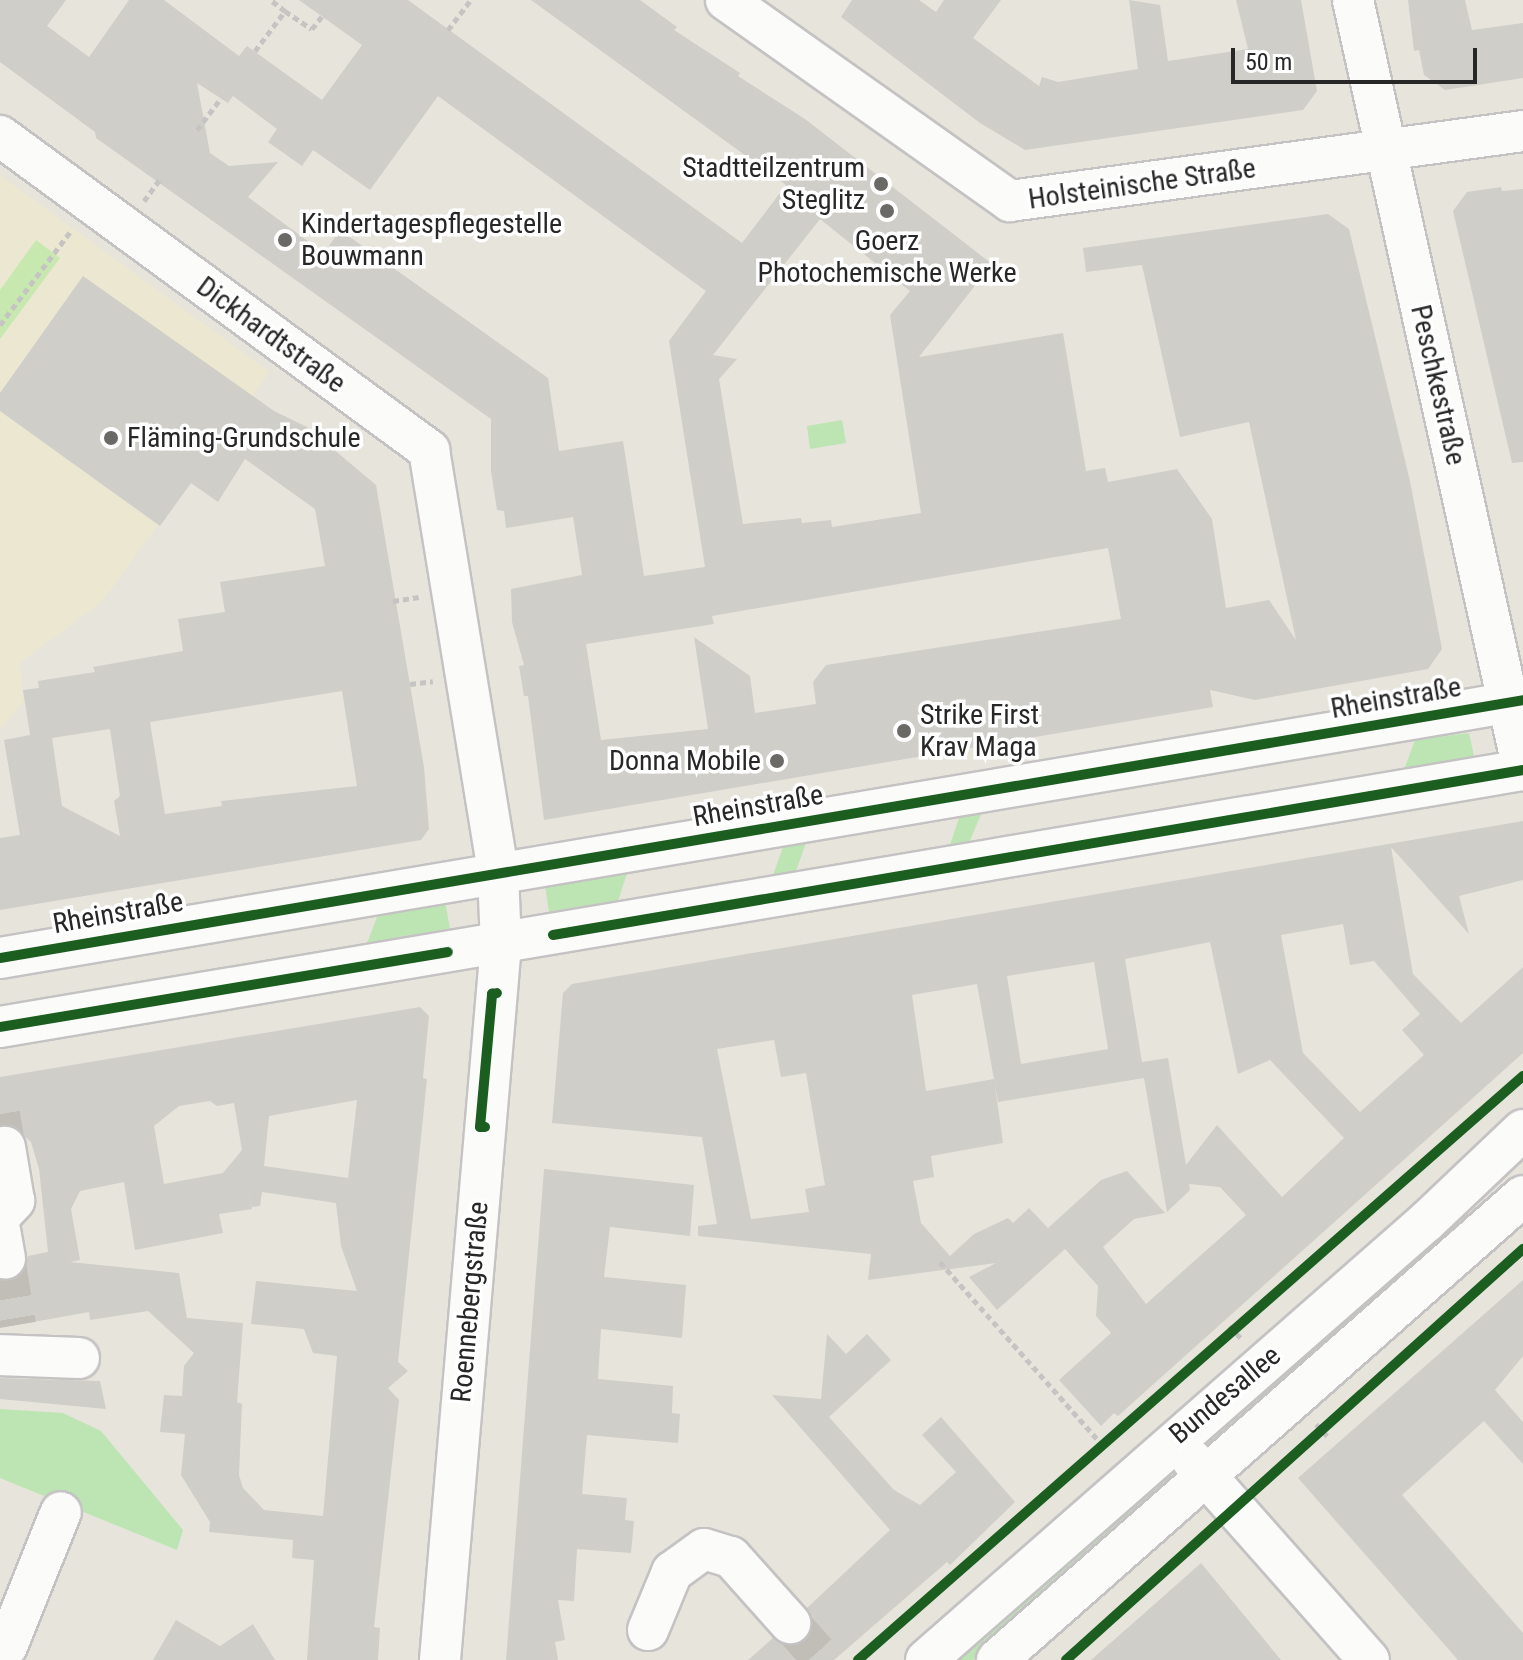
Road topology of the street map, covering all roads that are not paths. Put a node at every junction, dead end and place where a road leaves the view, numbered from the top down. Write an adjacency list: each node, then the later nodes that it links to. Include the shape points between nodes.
1 (726, 0): 5 (street, Holsteinische Straße, via 1010,201)
2 (1353, 0): 5 (street, Peschkestraße)
3 (1523, 131): 5 (street, Holsteinische Straße)
4 (0, 136): 8 (street, Dickhardtstraße, via 429,450)
5 (1387, 151): 6 (street, Peschkestraße)
6 (1516, 702): 7 (street, Peschkestraße); 8 (street, Rheinstraße)
7 (1523, 770): 9 (street)
8 (498, 873): 9 (street, Dickhardtstraße); 10 (street, Rheinstraße)
9 (501, 944): 11 (street); 26 (street, Roennebergstraße)
10 (0, 958)
11 (0, 1027)
12 (5, 1147): 16 (street, via 14,1201)
13 (1516, 1152): 15 (street, Bundesallee)
14 (1523, 1196): 17 (street, Bundesallee)
15 (1440, 1209): 17 (street); 20 (street, Bundesallee)
16 (0, 1216)
17 (1470, 1242): 21 (street, Bundesallee)
18 (12, 1345): 19 (street)
19 (79, 1358)
20 (1174, 1439): 21 (street); 27 (street, Bundesallee)
21 (1209, 1478): 28 (street, Bundesallee); 29 (street)
22 (61, 1512): 25 (street)
23 (790, 1623): 24 (street, via 731,1557 704,1549 672,1572)
24 (648, 1630)
25 (7, 1646)
26 (440, 1660)
27 (926, 1660)
28 (997, 1660)
29 (1369, 1660)

